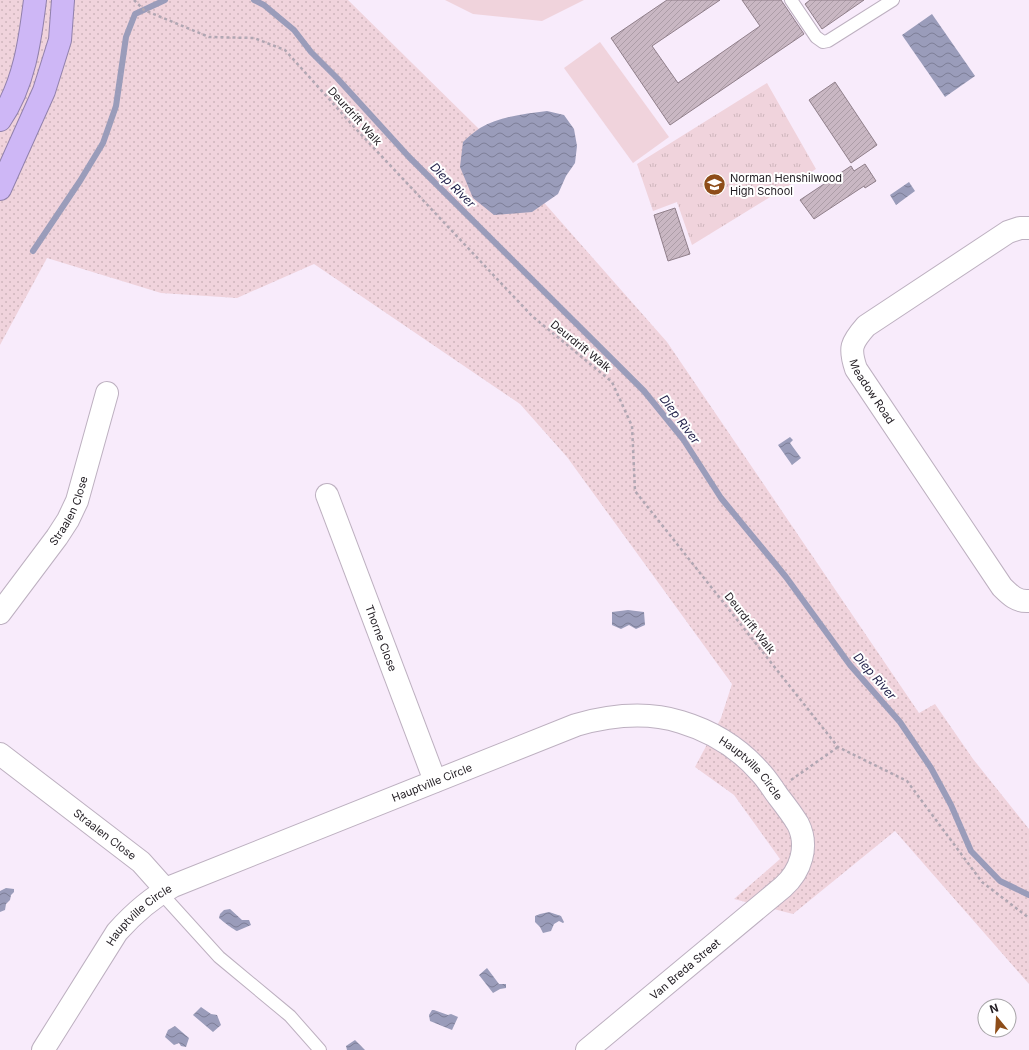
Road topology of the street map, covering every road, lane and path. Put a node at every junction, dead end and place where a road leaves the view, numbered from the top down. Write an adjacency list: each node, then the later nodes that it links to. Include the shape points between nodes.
1 (35, 0): 6 (highway, via 30,39 19,82)
2 (62, 0): 7 (highway, via 60,40 44,91)
3 (134, 0): 13 (path, Deurdrift Walk, via 144,10 209,37 254,38 285,50 532,316 612,382 632,426 635,491)
4 (791, 0): 5 (lane, via 819,40 828,41)
5 (893, 0)
6 (0, 120)
7 (0, 189)
8 (1029, 228): 11 (street, Meadow Road, via 1008,232 866,326 855,338 851,354 856,369 1002,587 1013,598)
9 (107, 393): 12 (street, Straalen Close, via 77,500 68,520)
10 (327, 495): 15 (street, Thorne Close)
11 (1029, 601)
12 (0, 613)
13 (838, 747): 16 (path); 19 (path, Deurdrift Walk, via 907,781 982,882)
14 (0, 754): 18 (street, Straalen Close, via 141,862)
15 (435, 781): 16 (street, Hauptville Circle, via 576,725 596,719 638,715 680,722 716,736 747,758); 18 (street, Hauptville Circle)
16 (775, 792): 17 (street, Hauptville Circle, via 798,825 803,844 796,872)
17 (783, 887): 22 (street, Van Breda Street)
18 (163, 892): 20 (street, Hauptville Circle, via 144,904 117,932); 21 (lane, via 219,957 290,1016)
19 (1029, 918)
20 (43, 1050)
21 (320, 1050)
22 (587, 1050)

